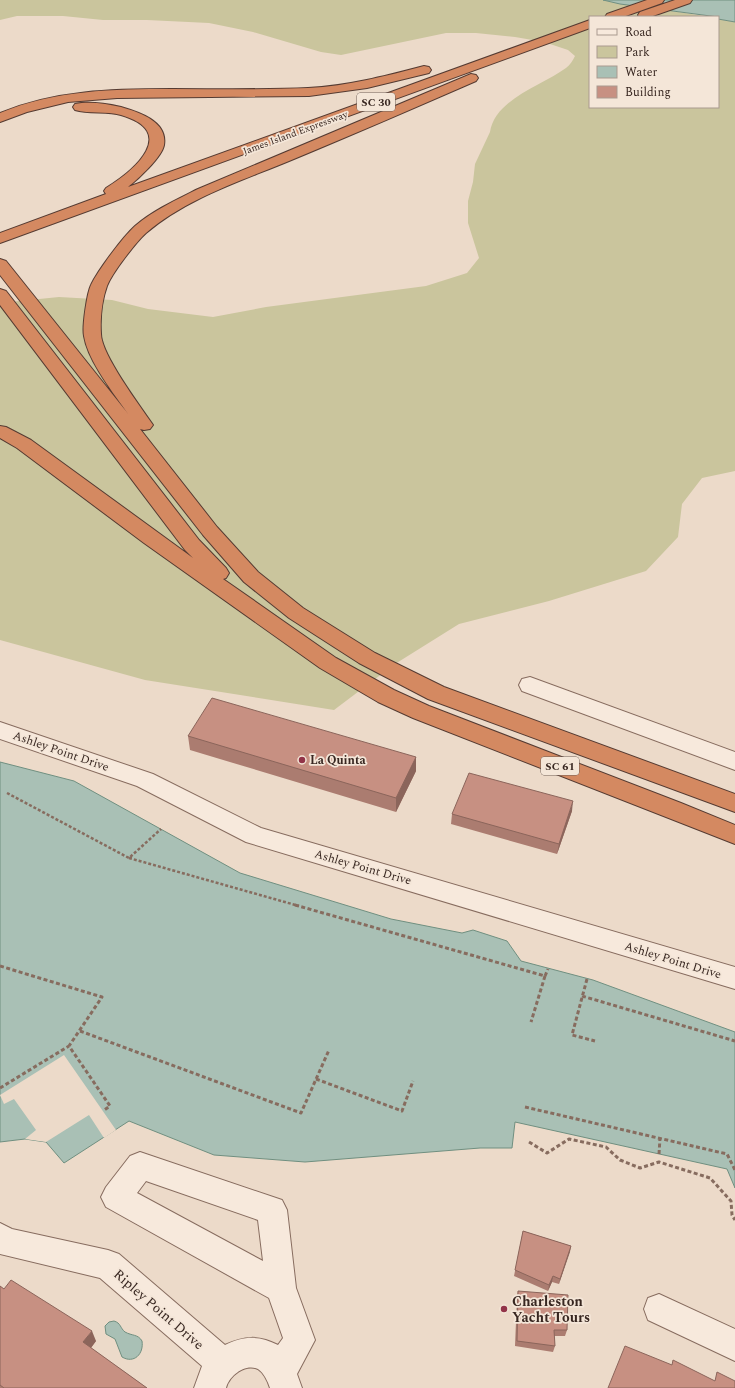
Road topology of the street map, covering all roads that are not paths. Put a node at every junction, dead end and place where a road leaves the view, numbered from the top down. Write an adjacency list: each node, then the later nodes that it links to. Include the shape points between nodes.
1 (658, 0): 3 (highway)
2 (686, 0): 3 (highway)
3 (636, 13): 4 (highway); 5 (highway)
4 (612, 16)
5 (617, 16)
6 (589, 21): 10 (highway, via 405,76 339,89 262,94 104,94 40,104)
7 (589, 24): 12 (highway, James Island Expressway / SC 30)
8 (589, 35): 9 (highway, James Island Expressway / SC 30)
9 (471, 78): 14 (highway, James Island Expressway / SC 30); 18 (highway, via 203,192 168,210 140,230 118,256 99,285 92,335 98,352)
10 (0, 118)
11 (0, 126): 12 (highway, via 31,114 62,107 90,107 135,116 146,121 156,135 157,144 143,166 113,190)
12 (28, 228): 13 (highway, James Island Expressway / SC 30)
13 (0, 238)
14 (0, 247)
15 (0, 264): 18 (highway)
16 (0, 294): 19 (highway, via 192,545 224,578)
17 (0, 431): 19 (highway, via 24,444)
18 (210, 531): 23 (highway, SC 61, via 251,577 296,613 405,679 436,693)
19 (286, 633): 24 (highway, SC 61, via 328,663 386,696 421,712)
20 (530, 685): 22 (street)
21 (0, 730): 25 (street, Ashley Point Drive, via 145,780 254,835)
22 (735, 761)
23 (735, 803)
24 (735, 835)
25 (735, 978)
26 (0, 1238): 30 (street, Ripley Point Drive, via 6,1242 108,1265)
27 (281, 1288): 27 (street, via 185,1235 116,1197 140,1166 272,1210); 31 (street, via 299,1340)
28 (659, 1309): 29 (street)
29 (735, 1345)
30 (216, 1376): 31 (street, Ripley Point Drive, via 242,1353 264,1355)
31 (283, 1379)

